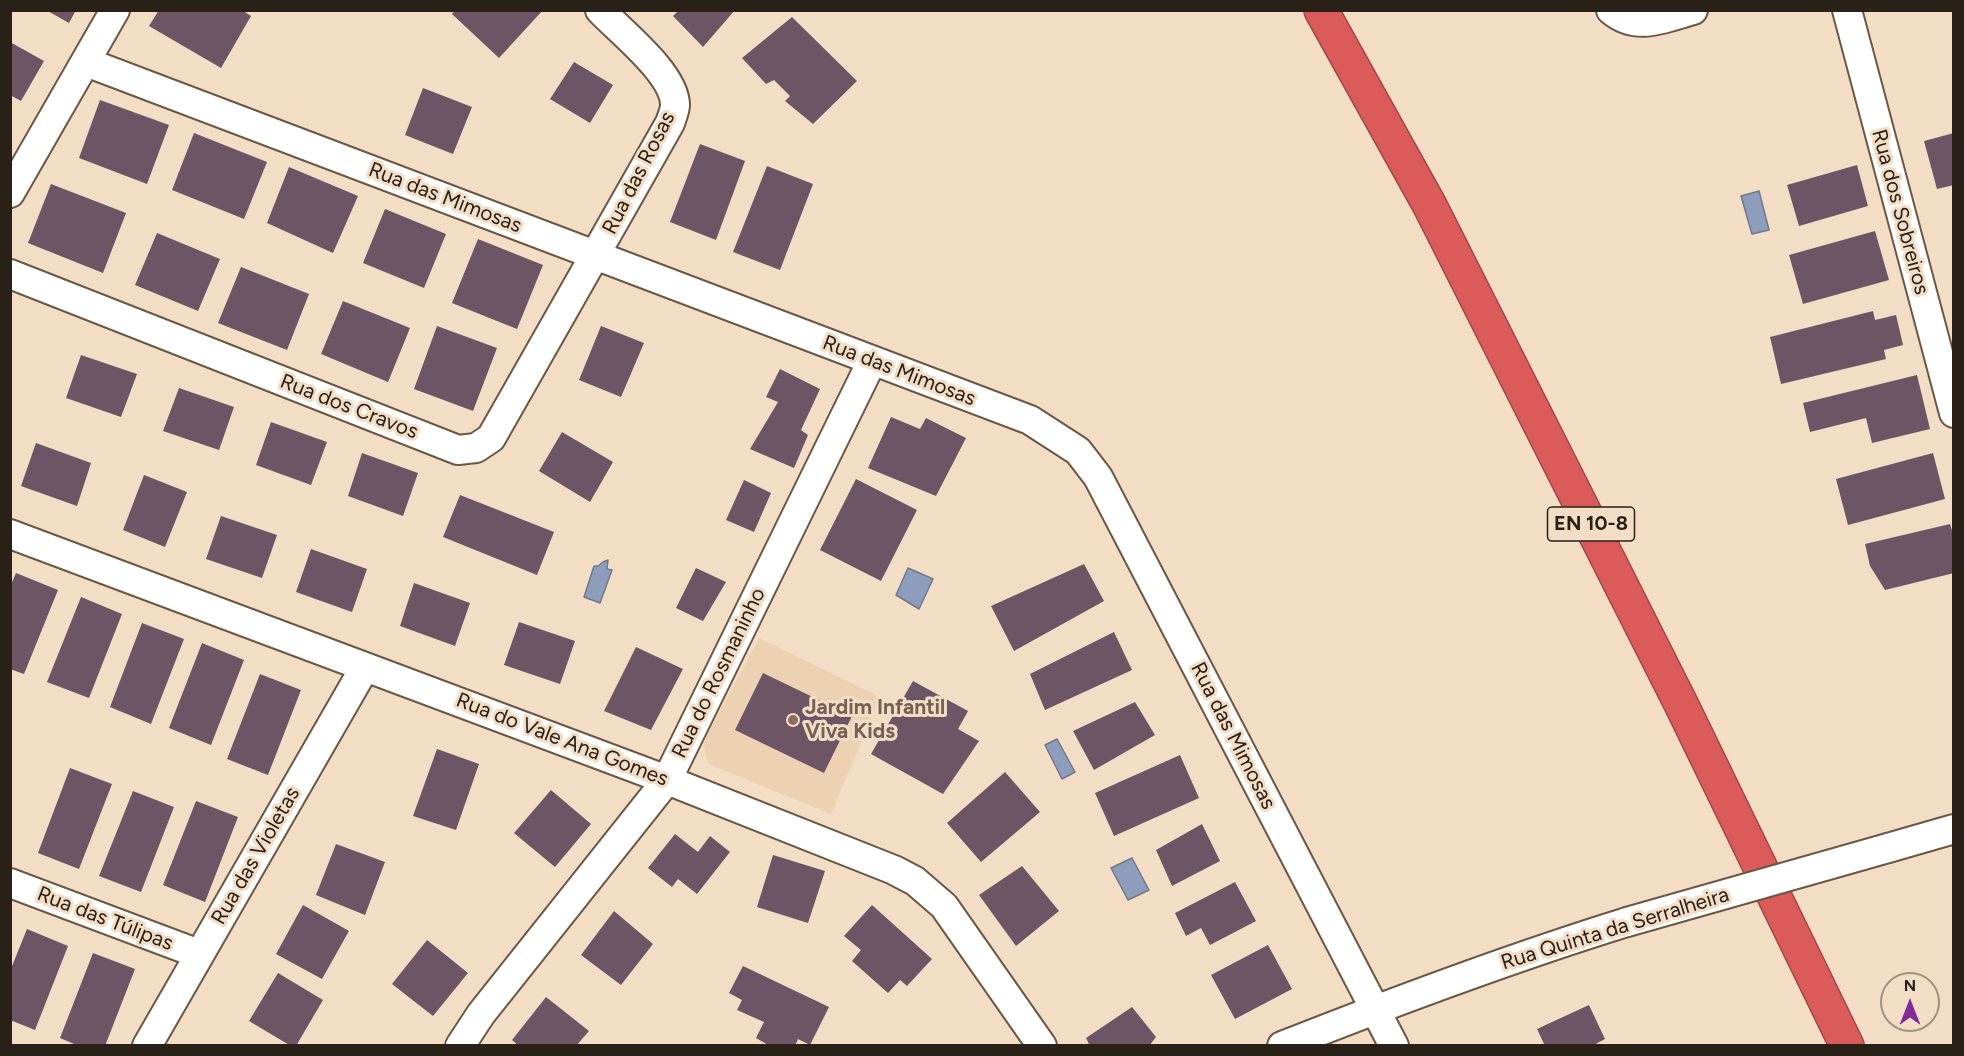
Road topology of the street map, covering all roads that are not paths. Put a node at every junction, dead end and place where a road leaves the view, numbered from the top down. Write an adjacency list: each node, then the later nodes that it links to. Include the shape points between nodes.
1 (115, 10): 7 (street)
2 (600, 10): 9 (street, Rua das Rosas, via 663,73 675,105 670,123)
3 (1321, 10): 25 (highway, EN 10-8, via 1430,206 1682,706)
4 (1611, 10): 5 (street, via 1629,22 1653,21)
5 (1693, 10)
6 (1847, 10): 12 (street, Rua dos Sobreiros)
7 (86, 62): 8 (street); 9 (street, Rua das Mimosas)
8 (10, 193)
9 (597, 255): 10 (street, Rua dos Cravos, via 491,438 476,448 458,450); 11 (street, Rua das Mimosas)
10 (10, 274)
11 (872, 361): 15 (street, Rua do Rosmaninho); 19 (street, Rua das Mimosas, via 1030,420 1078,451 1098,477)
12 (1953, 413)
13 (10, 534): 14 (street, Rua do Vale Ana Gomes)
14 (364, 667): 15 (street, Rua do Vale Ana Gomes); 18 (street, Rua das Violetas)
15 (667, 780): 21 (street, Rua do Rosmaninho, via 481,1014); 22 (street, Rua do Vale Ana Gomes, via 915,881 944,906)
16 (1953, 829): 19 (street, Rua Quinta da Serralheira, bridge, via 1559,943)
17 (10, 883): 18 (street, Rua das Túlipas)
18 (199, 954): 20 (street, Rua das Violetas)
19 (1375, 1009): 23 (street, Rua Quinta da Serralheira); 24 (street, Rua das Mimosas)
20 (147, 1046)
21 (460, 1046)
22 (1042, 1046)
23 (1282, 1046)
24 (1394, 1046)
25 (1847, 1046)

